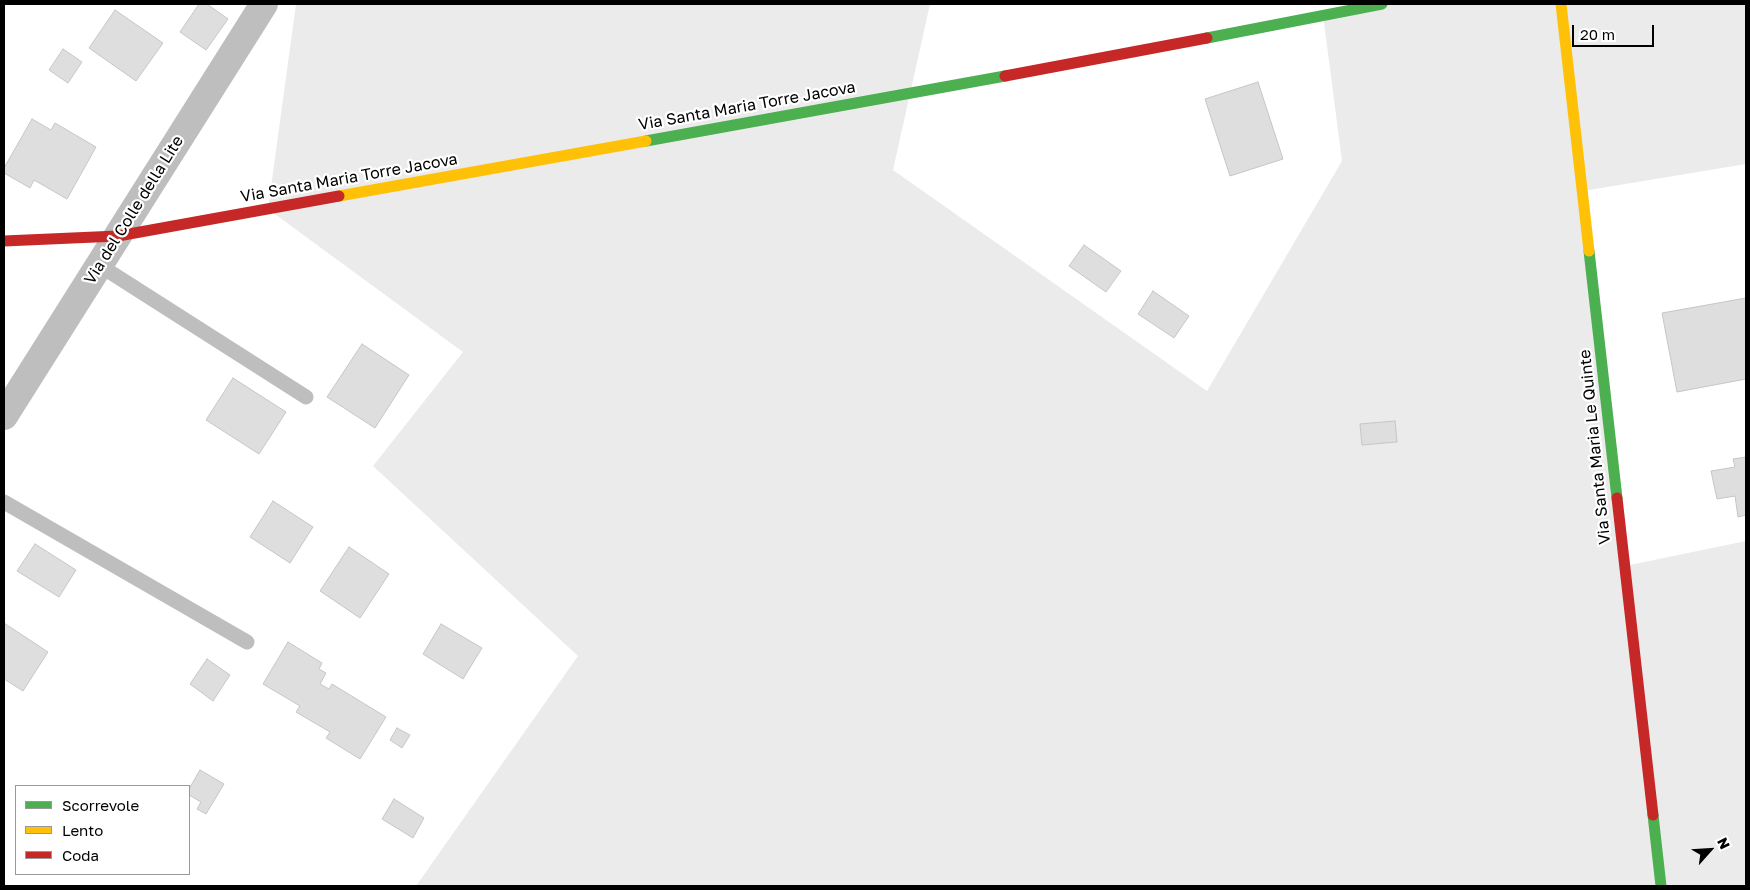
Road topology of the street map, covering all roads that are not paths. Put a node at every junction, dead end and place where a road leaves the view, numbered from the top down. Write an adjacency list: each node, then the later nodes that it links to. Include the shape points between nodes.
1 (264, 4): 4 (street, Via del Colle della Lite)
2 (1382, 4): 4 (street, Via Santa Maria Torre Jacova, via 1088,61)
3 (1561, 4): 11 (street, Via Santa Maria Le Quinte)
4 (118, 236): 5 (street, Via Santa Maria Torre Jacova); 6 (street, Via del Colle della Lite)
5 (4, 241)
6 (99, 265): 7 (lane); 8 (street, Via del Colle della Lite)
7 (306, 397)
8 (4, 416)
9 (4, 502): 10 (lane)
10 (248, 642)
11 (1661, 886)

